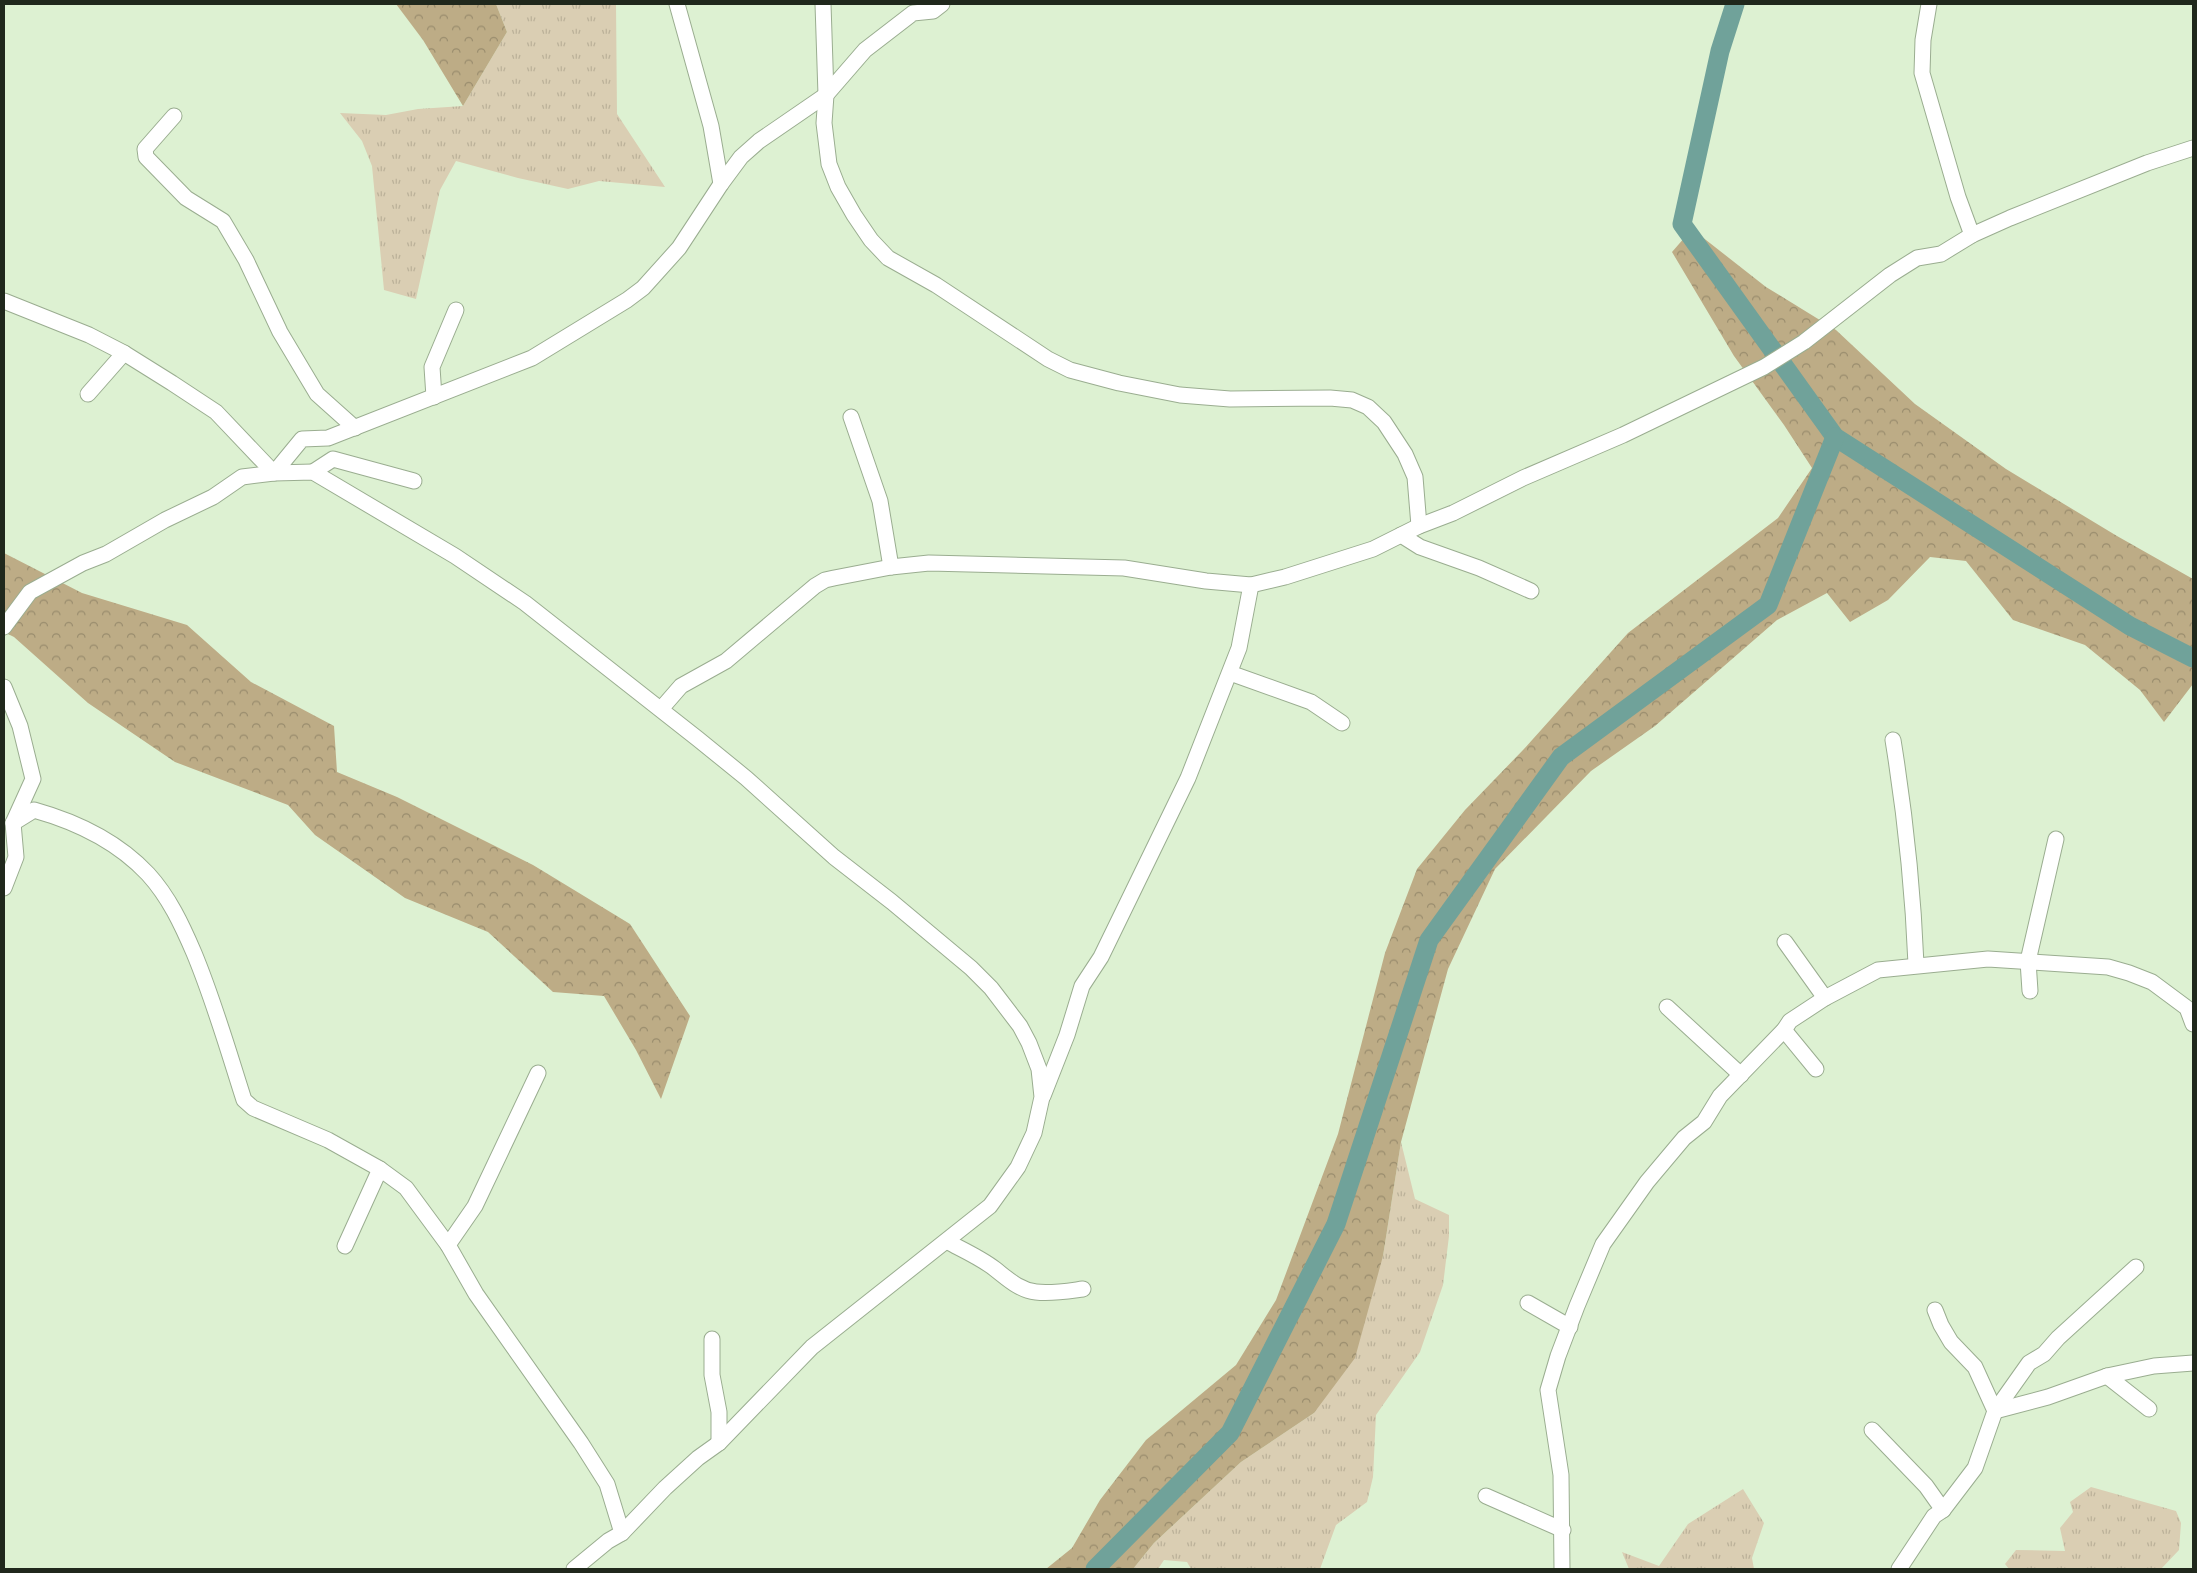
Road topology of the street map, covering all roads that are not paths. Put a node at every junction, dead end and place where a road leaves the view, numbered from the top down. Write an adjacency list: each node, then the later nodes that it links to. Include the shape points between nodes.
1 (677, 4): 8 (street, via 711,126)
2 (823, 4): 5 (street)
3 (942, 4): 5 (street, via 933,11 913,13 865,50)
4 (1928, 4): 9 (street, via 1923,79)
5 (826, 95): 8 (street, via 760,141 742,157); 20 (street, via 824,123 833,176 854,215 888,258 1070,370 1180,395 1230,399 1330,398 1352,400 1368,407 1384,422 1405,454 1415,477)
6 (174, 116): 16 (street, via 145,150 146,156 186,198 223,221 246,260 280,332 317,394)
7 (2193, 148): 9 (street, via 2095,183)
8 (721, 184): 14 (street, via 680,248 643,288 627,300 532,358)
9 (1972, 235): 20 (street, via 1940,254 1910,262 1804,342 1764,366 1624,435)
10 (4, 301): 12 (street, via 89,335)
11 (456, 310): 14 (street, via 432,367)
12 (124, 353): 13 (street); 18 (street, via 216,412)
13 (88, 394)
14 (434, 396): 16 (street)
15 (851, 417): 22 (street, via 880,501)
16 (355, 428): 18 (street, via 328,438 302,439)
17 (313, 472): 18 (street); 19 (street, via 333,459); 28 (street, via 489,578)
18 (274, 473): 25 (street, via 242,478 213,497 30,592)
19 (414, 481)
20 (1419, 526): 21 (street)
21 (1401, 535): 23 (street, via 1373,549); 24 (street, via 1420,547 1479,568)
22 (891, 567): 23 (street, via 929,564 1124,568 1206,582); 28 (street, via 825,580 815,586 726,661 681,686)
23 (1251, 585): 26 (street, via 1239,648)
24 (1531, 592)
25 (4, 627)
26 (1230, 673): 29 (street, via 1311,702); 45 (street, via 1188,778 1149,863 1101,957 1082,986 1067,1035)
27 (4, 687): 31 (street, via 20,726 33,779)
28 (661, 709): 45 (street, via 991,988 1029,1043 1038,1069)
29 (1342, 723)
30 (1893, 740): 36 (street, via 1914,908)
31 (13, 823): 33 (street, via 16,857); 46 (street, via 34,810 59,817 99,836 137,863 166,897 180,921 205,979 244,1100 248,1105 328,1140)
32 (2056, 838): 35 (street)
33 (4, 888)
34 (1785, 942): 38 (street)
35 (2028, 960): 36 (street); 37 (street); 40 (street, via 2108,967 2129,973 2152,982 2187,1008)
36 (1916, 964): 38 (street, via 1878,970)
37 (2030, 990)
38 (1825, 998): 41 (street, via 1790,1021)
39 (1667, 1007): 44 (street)
40 (2193, 1024)
41 (1784, 1030): 42 (street); 44 (street)
42 (1816, 1069)
43 (538, 1073): 48 (street, via 475,1206)
44 (1741, 1075): 54 (street, via 1720,1096 1704,1122 1664,1160 1603,1244)
45 (1042, 1097): 47 (street, via 1034,1133 1014,1173 990,1206)
46 (380, 1169): 48 (street, via 406,1188); 49 (street)
47 (948, 1242): 51 (street, via 1021,1288 1051,1293); 61 (street, via 812,1347)
48 (448, 1245): 65 (street, via 476,1294 607,1484)
49 (345, 1246)
50 (2136, 1267): 59 (street, via 2044,1354 2029,1363)
51 (1083, 1289)
52 (1528, 1304): 54 (street)
53 (1935, 1310): 59 (street, via 1951,1342 1975,1367)
54 (1570, 1327): 64 (street, via 1548,1390 1561,1474)
55 (712, 1339): 61 (street, via 712,1375 720,1412)
56 (2193, 1364): 57 (street, via 2154,1366)
57 (2107, 1376): 58 (street); 59 (street)
58 (2149, 1409)
59 (1995, 1411): 63 (street, via 1975,1468)
60 (1872, 1430): 63 (street, via 1926,1486)
61 (719, 1443): 65 (street, via 665,1488)
62 (1486, 1496): 64 (street)
63 (1943, 1510): 68 (street, via 1934,1516)
64 (1563, 1530): 67 (street)
65 (622, 1533): 66 (street)
66 (574, 1569)
67 (1562, 1569)
68 (1899, 1569)

